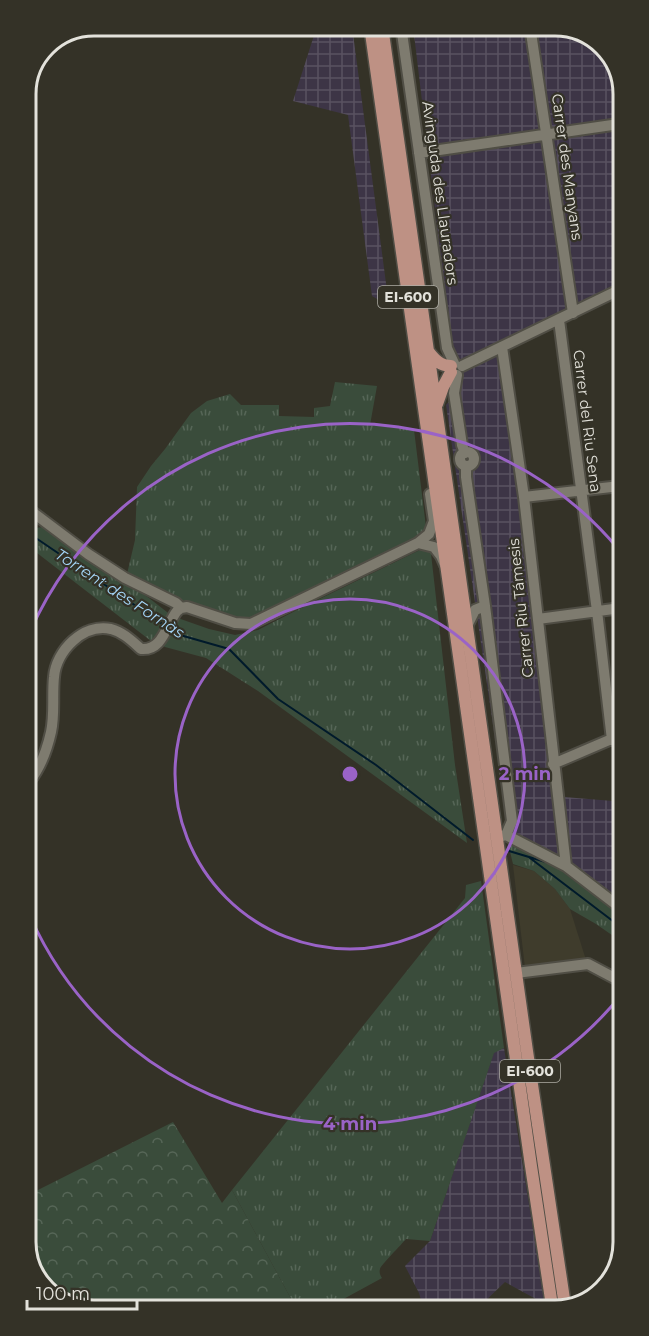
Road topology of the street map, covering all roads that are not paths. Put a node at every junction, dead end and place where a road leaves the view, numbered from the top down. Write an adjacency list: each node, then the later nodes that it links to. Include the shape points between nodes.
1 (371, 36): 15 (main road, EI-600)
2 (383, 36): 12 (main road, EI-600)
3 (402, 36): 7 (street, Avinguda des Llauradors)
4 (532, 36): 6 (street, Carrer des Manyans)
5 (613, 125): 6 (street)
6 (547, 134): 7 (street); 9 (street, Carrer des Manyans)
7 (419, 153): 13 (street, Avinguda des Llauradors, via 447,348)
8 (613, 293): 9 (street)
9 (573, 313): 10 (street)
10 (560, 320): 11 (street); 17 (street, Carrer del Riu Sena)
11 (502, 347): 13 (street); 18 (street, Carrer Riu Támesis)
12 (428, 351): 13 (main road, via 441,364); 14 (main road, EI-600)
13 (455, 369): 14 (main road); 22 (street, Avinguda des Llauradors, via 454,393 465,453 460,461 466,466)
14 (436, 408): 27 (main road, EI-600)
15 (431, 460): 20 (street, via 429,485 434,521 429,534); 21 (main road, EI-600)
16 (613, 487): 17 (street)
17 (581, 490): 18 (street); 24 (street, Carrer del Riu Sena)
18 (524, 497): 26 (street, Carrer Riu Támesis)
19 (36, 515): 25 (street, via 125,578 176,603)
20 (418, 543): 21 (street, via 434,547); 25 (street, via 251,624 235,623 187,607)
21 (446, 568): 38 (main road, EI-600)
22 (485, 606): 27 (street, via 475,610); 32 (street, via 512,821)
23 (613, 609): 24 (street)
24 (597, 611): 26 (street); 28 (street, Carrer del Riu Sena)
25 (177, 612): 31 (street, via 156,646 147,649 141,649 123,634 98,628 78,636 69,646 57,664 54,717)
26 (538, 618): 30 (street, Carrer Riu Támesis)
27 (467, 626): 32 (main road, EI-600)
28 (613, 713)
29 (613, 740): 30 (street)
30 (553, 764): 33 (street, Carrer Riu Támesis)
31 (36, 769)
32 (502, 836): 33 (street); 35 (main road, EI-600)
33 (566, 866): 34 (street)
34 (613, 902)
35 (516, 973): 36 (street, via 588,964); 37 (main road, EI-600)
36 (613, 977)
37 (564, 1299)
38 (551, 1300)

